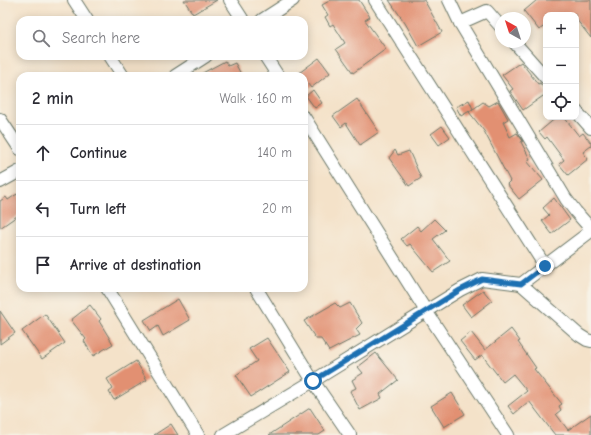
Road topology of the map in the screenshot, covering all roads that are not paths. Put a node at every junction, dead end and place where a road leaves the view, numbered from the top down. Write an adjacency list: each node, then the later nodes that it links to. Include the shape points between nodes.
1 (74, 0): 6 (street)
2 (230, 0): 7 (street)
3 (293, 0): 8 (street)
4 (375, 0): 27 (street)
5 (449, 0): 10 (street)
6 (84, 16)
7 (240, 16)
8 (268, 16)
9 (495, 20): 10 (street, via 487,11)
10 (460, 23): 26 (street, via 566,199)
11 (519, 48): 18 (street)
12 (113, 60): 15 (street)
13 (200, 60): 16 (street)
14 (268, 60): 17 (street)
15 (120, 72)
16 (181, 72)
17 (275, 72)
18 (543, 75)
19 (579, 115): 22 (street)
20 (0, 119): 23 (street)
21 (308, 123): 31 (street)
22 (591, 128)
23 (16, 144)
24 (16, 173): 25 (street)
25 (0, 182)
26 (591, 230): 27 (street)
27 (545, 266): 28 (street)
28 (521, 284): 31 (street, via 482,279); 32 (street, via 579,335)
29 (109, 292): 34 (street)
30 (258, 292): 33 (street)
31 (426, 311): 33 (street); 37 (street)
32 (591, 341)
33 (313, 381): 35 (street); 36 (street)
34 (198, 435)
35 (223, 435)
36 (350, 435)
37 (508, 435)

